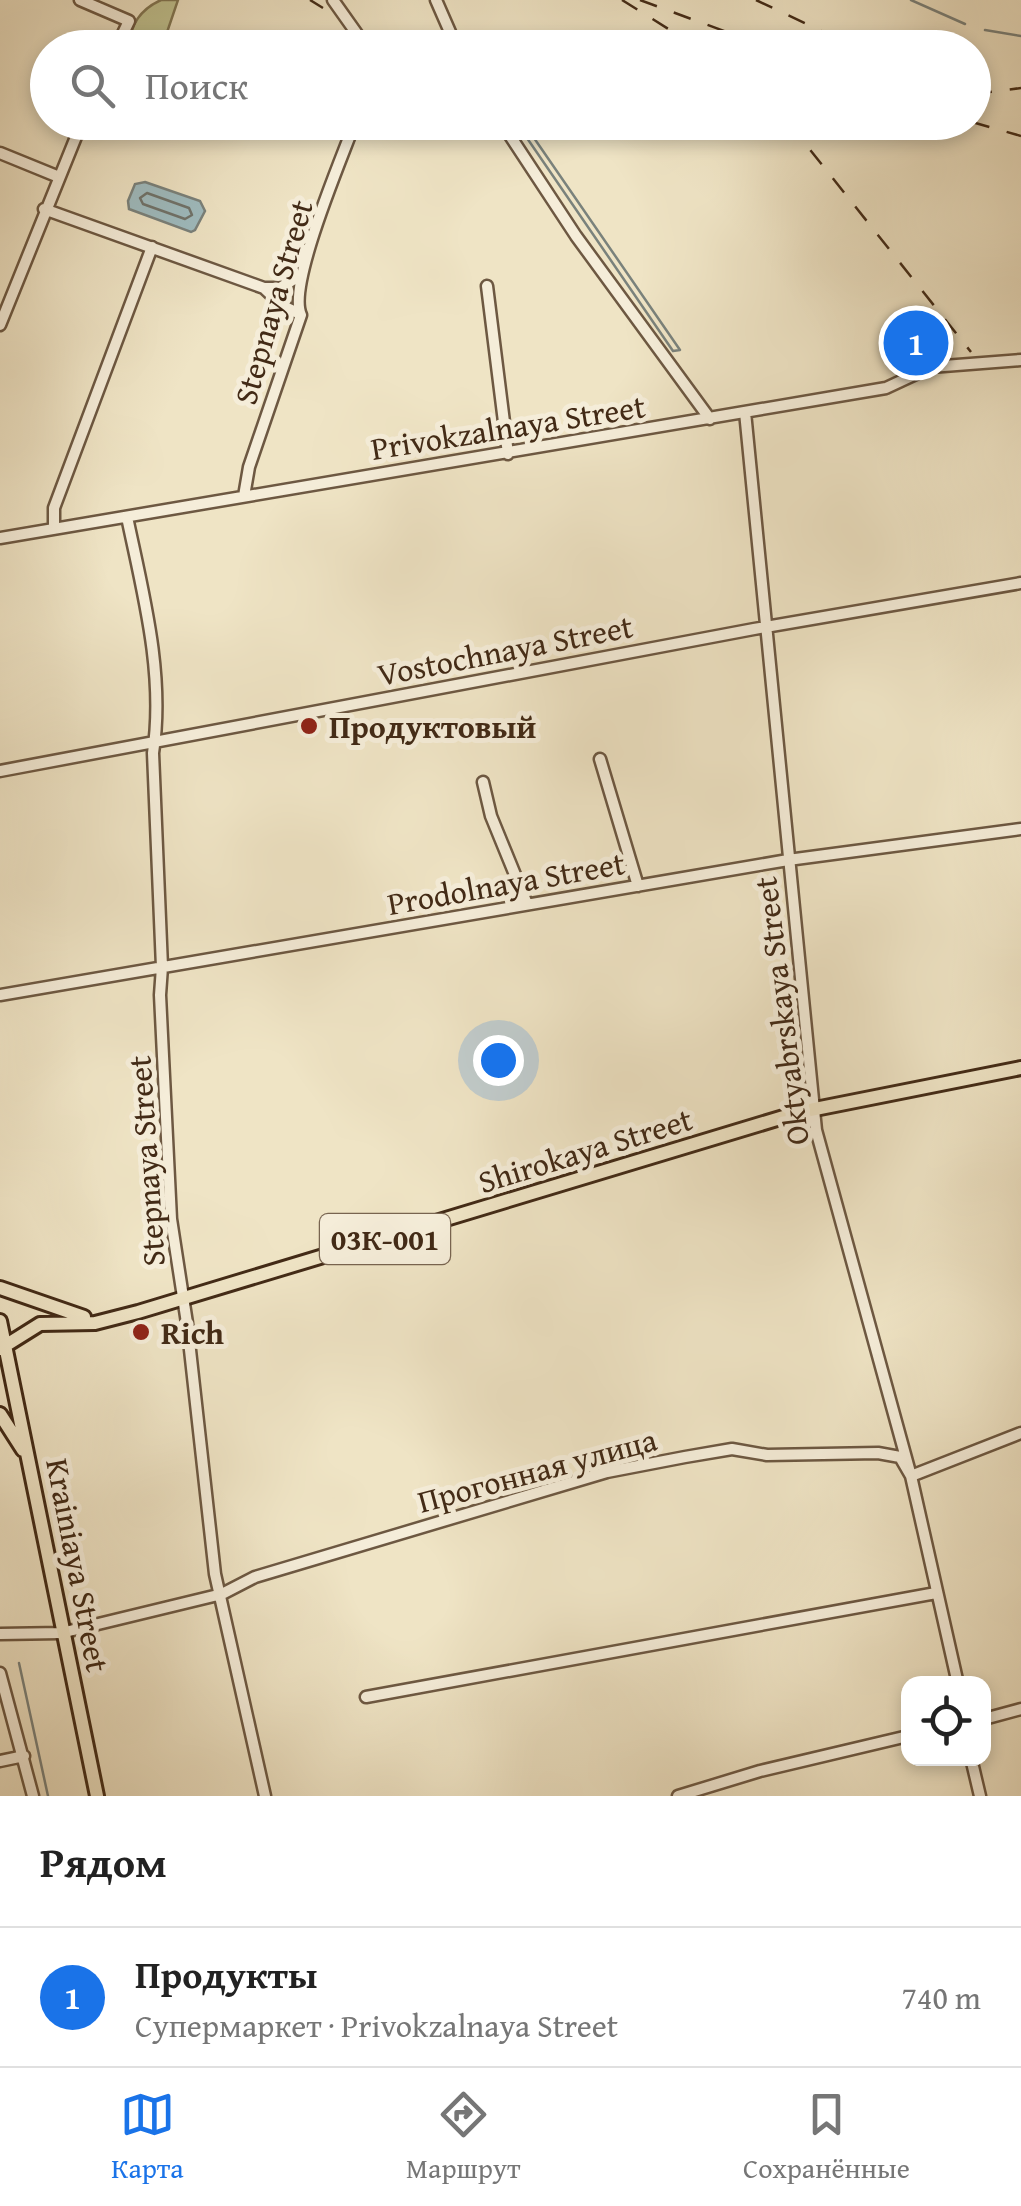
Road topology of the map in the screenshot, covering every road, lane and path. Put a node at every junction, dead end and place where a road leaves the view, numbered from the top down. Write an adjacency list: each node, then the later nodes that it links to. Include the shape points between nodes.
1 (80, 0): 4 (street, via 128,21)
2 (333, 0): 5 (street)
3 (436, 0): 6 (street)
4 (124, 30)
5 (354, 30)
6 (449, 30)
7 (74, 140): 11 (street)
8 (348, 140): 14 (street, Stepnaya Street)
9 (513, 140): 23 (street)
10 (0, 153): 11 (street)
11 (59, 177): 12 (street)
12 (44, 209): 13 (street); 18 (street)
13 (152, 247): 17 (street); 27 (street, via 54,508)
14 (300, 275): 17 (street, via 280,288); 19 (street, Stepnaya Street)
15 (0, 284): 18 (street)
16 (487, 286): 24 (street)
17 (264, 288): 19 (street)
18 (13, 290): 20 (street)
19 (301, 314): 25 (street, Stepnaya Street)
20 (0, 326)
21 (1021, 360): 22 (street, Privokzalnaya Street, via 932,368 886,388)
22 (744, 412): 23 (street, Privokzalnaya Street); 30 (street, Oktyabrskaya Street)
23 (710, 418): 24 (street, Privokzalnaya Street)
24 (508, 454): 25 (street, Privokzalnaya Street)
25 (244, 496): 26 (street, Privokzalnaya Street)
26 (127, 518): 27 (street, Privokzalnaya Street); 31 (street, Stepnaya Street, via 148,609)
27 (54, 529): 28 (street, Privokzalnaya Street)
28 (0, 538)
29 (1021, 583): 30 (street, Vostochnaya Street)
30 (766, 627): 31 (street, Vostochnaya Street); 36 (street, Oktyabrskaya Street)
31 (154, 741): 33 (street, Vostochnaya Street); 39 (street, Stepnaya Street)
32 (600, 759): 37 (street)
33 (0, 771)
34 (482, 782): 38 (street)
35 (1021, 829): 36 (street, Prodolnaya Street)
36 (788, 860): 37 (street, Prodolnaya Street); 42 (street, Oktyabrskaya Street)
37 (638, 886): 38 (street, Prodolnaya Street)
38 (526, 904): 39 (street, Prodolnaya Street)
39 (162, 967): 40 (street, Prodolnaya Street); 44 (street, Stepnaya Street, via 166,1162)
40 (0, 995)
41 (1021, 1068): 42 (main road, Shirokaya Street / 03К-001)
42 (814, 1109): 44 (main road, Shirokaya Street / 03К-001); 53 (street, Oktyabrskaya Street)
43 (0, 1288): 45 (main road, 03К-001, via 64,1312)
44 (182, 1299): 45 (main road, Shirokaya Street / 03К-001); 55 (street, Stepnaya Street, via 214,1574)
45 (111, 1318): 47 (main road, 03К-001)
46 (1, 1322): 48 (main road, Krainiaya Street)
47 (26, 1330): 48 (main road, 03К-001); 49 (main road, via 14,1348)
48 (3, 1346): 49 (main road, Krainiaya Street)
49 (12, 1379): 52 (main road, Krainiaya Street)
50 (0, 1414): 52 (main road)
51 (1021, 1432): 53 (street)
52 (33, 1473): 56 (main road, Krainiaya Street)
53 (910, 1476): 54 (street, Oktyabrskaya Street); 55 (street, Прогонная улица, via 900,1456 878,1453 732,1450 685,1457 607,1472 255,1577)
54 (936, 1593): 59 (street, Oktyabrskaya Street); 60 (street)
55 (222, 1594): 56 (street, Прогонная улица); 69 (street, Stepnaya Street)
56 (61, 1633): 57 (street, Прогонная улица); 68 (main road, Krainiaya Street)
57 (0, 1634)
58 (0, 1674): 64 (street)
59 (956, 1676)
60 (366, 1696)
61 (1021, 1709): 62 (street)
62 (991, 1718)
63 (901, 1738): 70 (street)
64 (24, 1756): 65 (street); 67 (street)
65 (0, 1761)
66 (973, 1766): 71 (street)
67 (34, 1796)
68 (96, 1796)
69 (265, 1796)
70 (678, 1796)
71 (980, 1796)

